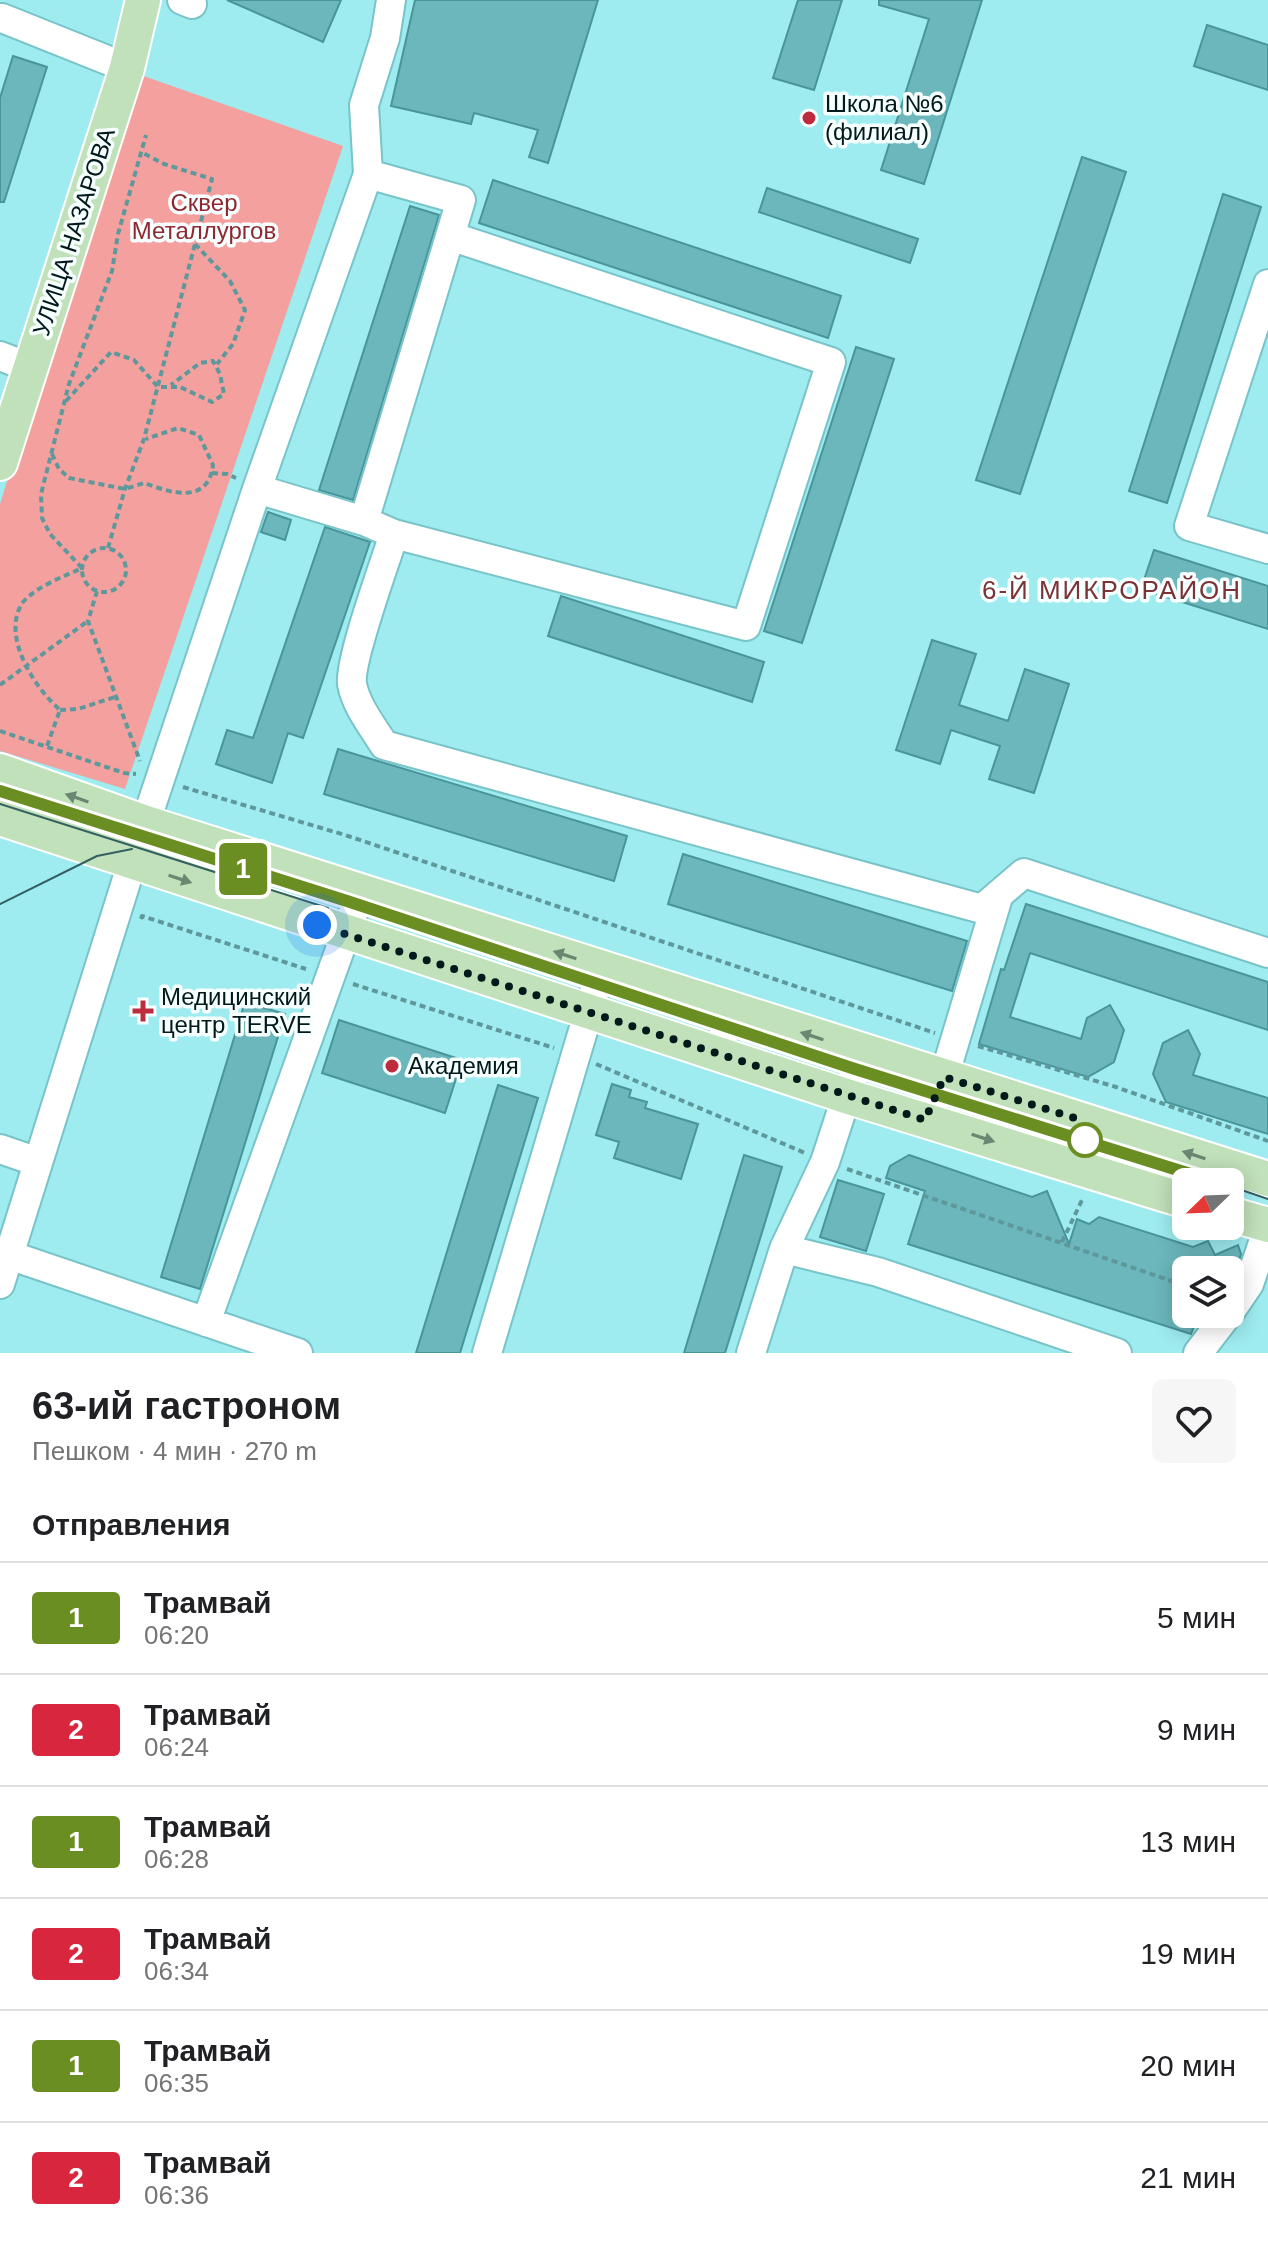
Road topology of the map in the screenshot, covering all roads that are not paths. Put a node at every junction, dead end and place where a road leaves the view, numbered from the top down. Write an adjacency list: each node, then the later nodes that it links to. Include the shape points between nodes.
1 (143, 0): 4 (main road, УЛИЦА НАЗАРОВА)
2 (391, 0): 5 (street, via 364,105)
3 (3, 14): 4 (street)
4 (127, 68): 8 (main road, УЛИЦА НАЗАРОВА)
5 (368, 174): 6 (street, via 461,200); 10 (street)
6 (450, 236): 11 (street); 12 (street, via 831,362 746,626)
7 (1268, 284): 13 (street, via 1189,526)
8 (16, 362): 9 (main road, УЛИЦА НАЗАРОВА)
9 (0, 463)
10 (257, 489): 11 (street); 16 (street)
11 (364, 521): 12 (street)
12 (394, 534): 19 (street, via 352,683 384,745 982,909)
13 (1268, 549)
14 (0, 771): 16 (main road, one-way to 14)
15 (0, 818): 17 (main road)
16 (146, 823): 17 (street); 18 (main road)
17 (132, 863): 20 (main road, one-way to 20); 31 (street)
18 (361, 891): 20 (street); 22 (main road, one-way to 18)
19 (999, 894): 21 (street, via 1024,873); 27 (street)
20 (348, 935): 24 (main road); 40 (street)
21 (1268, 953)
22 (602, 967): 23 (main road); 24 (street)
23 (730, 1008): 25 (main road, one-way to 23); 26 (street)
24 (589, 1012): 26 (main road); 43 (street)
25 (861, 1052): 27 (main road); 28 (street)
26 (719, 1054): 28 (main road)
27 (944, 1077): 29 (street); 32 (main road, one-way to 27)
28 (846, 1096): 29 (main road); 36 (street, via 825,1162)
29 (925, 1120): 33 (main road, one-way to 33)
30 (0, 1149): 31 (street)
31 (38, 1162): 37 (street)
32 (1268, 1179)
33 (1172, 1197)
34 (1244, 1219): 35 (main road)
35 (1268, 1227): 39 (street)
36 (784, 1249): 44 (street); 45 (street, via 878,1272)
37 (9, 1255): 38 (street); 40 (street)
38 (0, 1284)
39 (1244, 1291)
40 (206, 1322): 42 (street)
41 (1217, 1328): 46 (street)
42 (298, 1353)
43 (487, 1353)
44 (751, 1353)
45 (1117, 1353)
46 (1198, 1353)

